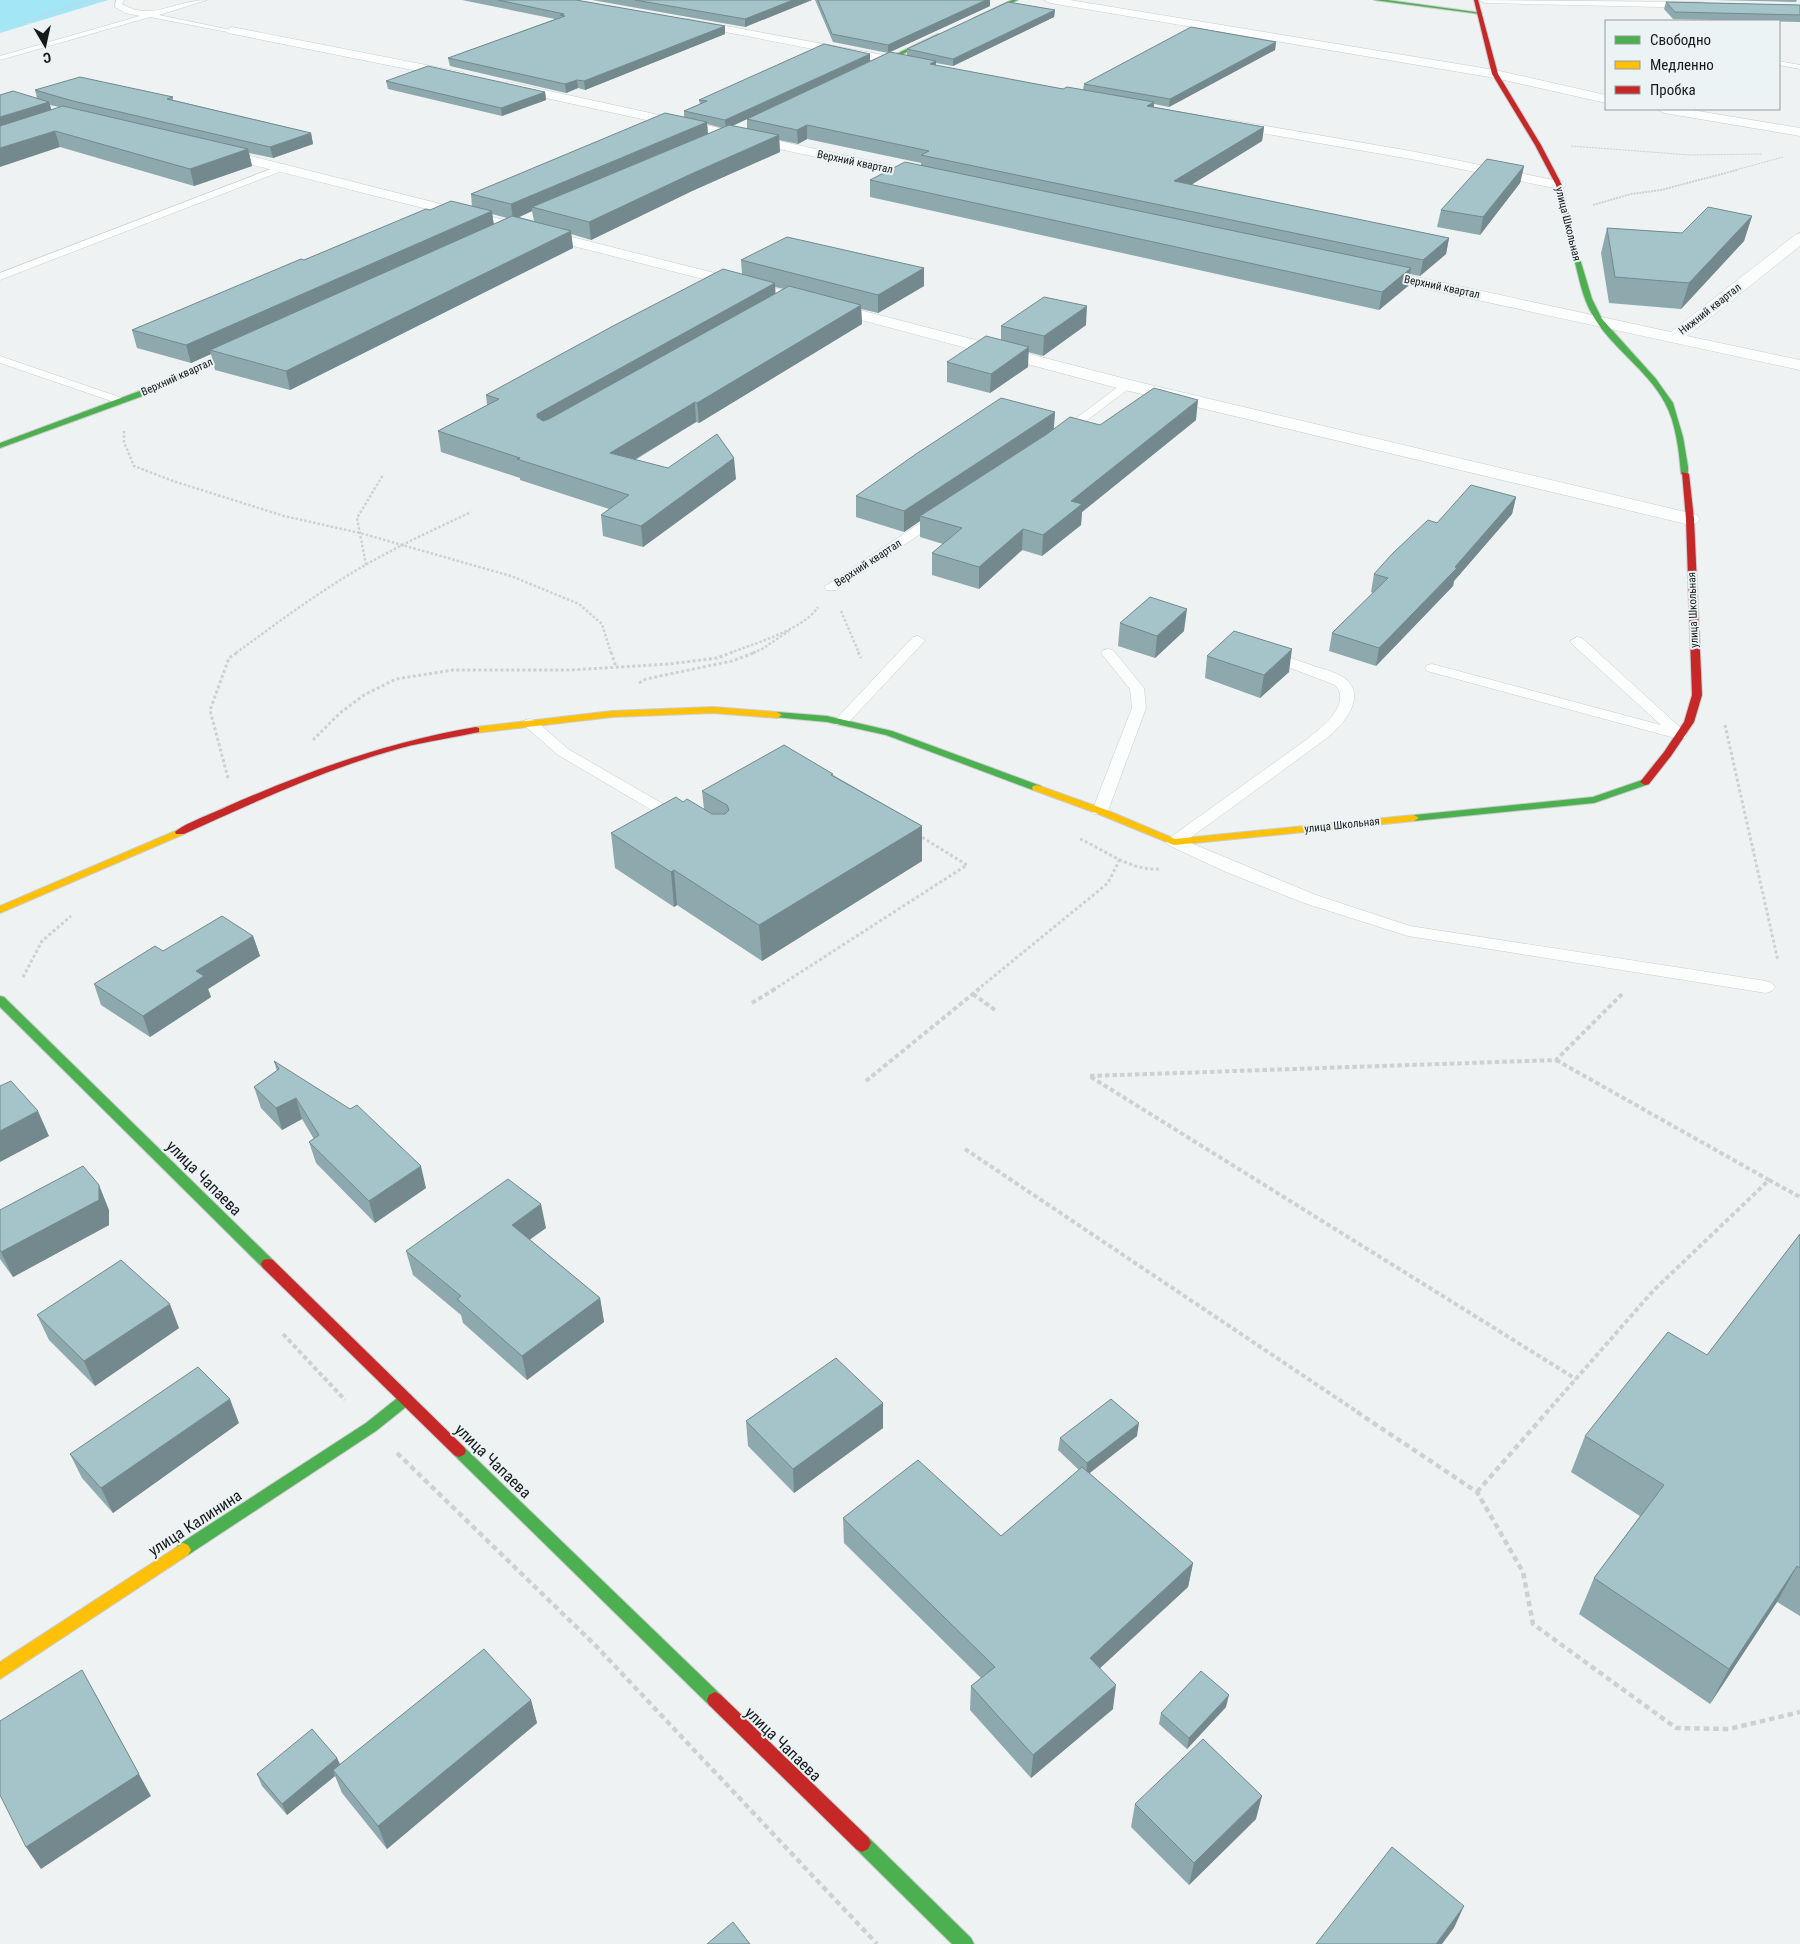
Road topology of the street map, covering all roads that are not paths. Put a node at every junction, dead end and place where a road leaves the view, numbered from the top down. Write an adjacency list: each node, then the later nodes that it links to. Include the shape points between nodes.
1 (120, 0): 10 (lane, via 118,5 128,11)
2 (203, 0): 10 (lane)
3 (1016, 0): 12 (street)
4 (1050, 0): 20 (street)
5 (1376, 0): 9 (street)
6 (1476, 0): 9 (street, улица Школьная)
7 (1485, 0): 8 (street)
8 (1711, 5)
9 (1480, 13): 20 (street, улица Школьная)
10 (148, 16): 13 (lane); 15 (lane)
11 (676, 20): 16 (street)
12 (966, 22)
13 (232, 31): 22 (street)
14 (949, 31): 16 (street)
15 (0, 58)
16 (888, 59): 18 (street); 21 (street)
17 (1780, 63): 19 (lane)
18 (926, 67)
19 (1800, 67)
20 (1495, 74): 24 (street); 34 (street, улица Школьная)
21 (853, 76)
22 (478, 79)
23 (497, 84): 29 (street, Верхний квартал)
24 (1605, 99)
25 (1670, 110): 28 (street)
26 (1215, 121): 34 (street)
27 (746, 127): 29 (street)
28 (1800, 132)
29 (728, 135): 30 (street); 33 (street, Верхний квартал)
30 (710, 143)
31 (197, 147): 32 (street)
32 (284, 167): 36 (street); 40 (lane)
33 (943, 181)
34 (1559, 185): 43 (street, улица Школьная, via 1586,294)
35 (533, 218): 36 (street)
36 (515, 226): 37 (street); 41 (street)
37 (497, 234)
38 (1800, 238): 44 (street, Нижний квартал)
39 (1354, 268): 43 (street, Верхний квартал)
40 (0, 277)
41 (792, 297): 42 (lane); 48 (street)
42 (776, 306)
43 (1598, 320): 44 (street, Верхний квартал); 53 (street, улица Школьная, via 1650,376 1670,404 1684,459)
44 (1674, 338): 47 (street, Нижний квартал)
45 (255, 342): 49 (street, Верхний квартал)
46 (0, 359): 49 (lane)
47 (1800, 365)
48 (1127, 385): 50 (lane); 53 (street)
49 (121, 400): 51 (street, Верхний квартал)
50 (1048, 444)
51 (0, 446)
52 (952, 508): 54 (lane, Верхний квартал)
53 (1690, 519): 62 (street, улица Школьная, via 1697,695 1689,722)
54 (831, 587)
55 (918, 640): 60 (lane)
56 (1577, 641): 62 (lane)
57 (1253, 649): 67 (lane, via 1336,678 1345,685 1348,694 1344,710 1325,732)
58 (1108, 653): 64 (lane, via 1137,688 1139,708)
59 (1432, 668): 62 (lane)
60 (841, 722): 61 (street, via 827,718 713,710 612,714); 64 (street, via 889,733)
61 (530, 723): 65 (lane, via 563,752); 68 (street, via 462,732 386,748 299,778)
62 (1680, 735): 67 (street, улица Школьная, via 1644,784 1594,800)
63 (694, 810): 65 (lane)
64 (1100, 811): 67 (street)
65 (678, 819): 66 (lane)
66 (692, 828)
67 (1174, 842): 69 (lane, via 1301,895 1408,931)
68 (0, 910)
69 (1766, 987)
70 (0, 1000): 71 (street, улица Чапаева)
71 (406, 1399): 72 (street, улица Калинина, via 371,1427); 73 (street, улица Чапаева)
72 (0, 1671)
73 (965, 1944)

